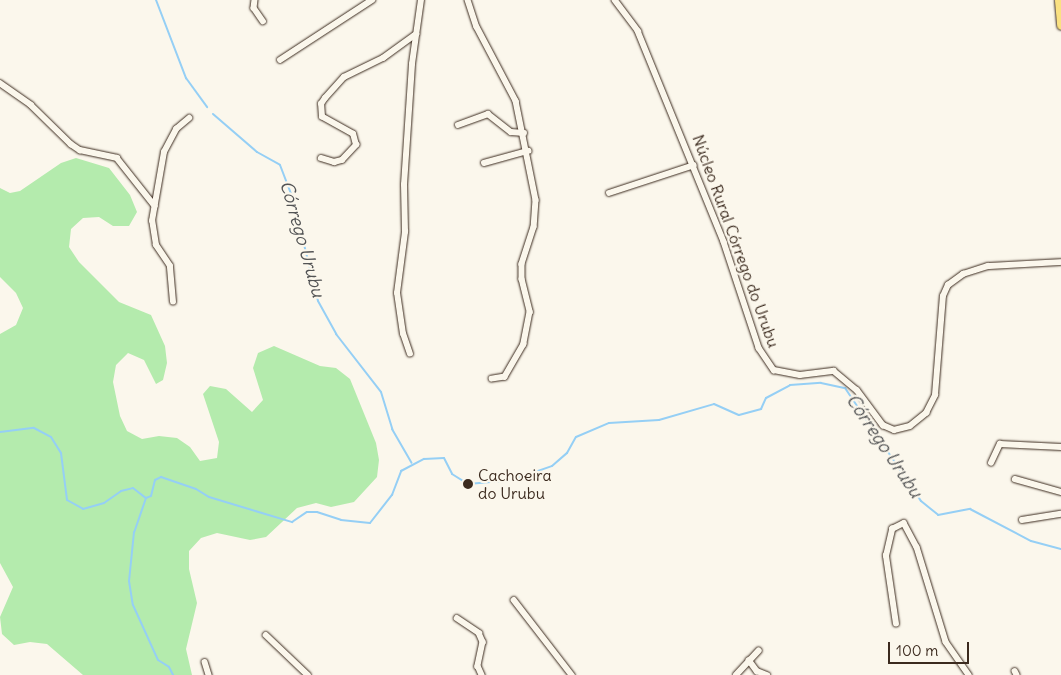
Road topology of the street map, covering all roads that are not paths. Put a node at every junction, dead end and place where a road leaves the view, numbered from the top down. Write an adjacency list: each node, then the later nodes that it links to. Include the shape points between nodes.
1 (255, 0): 7 (street, via 254,8)
2 (372, 0): 10 (street)
3 (421, 0): 9 (street)
4 (468, 0): 14 (street, via 487,47 510,85)
5 (615, 0): 18 (street, Núcleo Rural Córrego do Urubu, via 635,23)
6 (1059, 0): 8 (main road)
7 (263, 22)
8 (1061, 25)
9 (416, 34): 16 (street, via 383,58 344,78 325,98 321,104 322,117 353,134 356,145 342,160 334,162); 23 (street, via 404,185 405,232 397,293 403,334)
10 (280, 60)
11 (0, 83): 20 (street, via 31,105 76,147 118,158)
12 (189, 118): 20 (street, via 176,130 164,152)
13 (458, 125): 14 (street, via 488,114 511,132)
14 (524, 132): 15 (street)
15 (528, 151): 17 (street); 24 (street, via 536,211 522,273 529,301 529,324 524,344 505,378)
16 (321, 158)
17 (484, 163)
18 (694, 165): 19 (street); 21 (street, Núcleo Rural Córrego do Urubu, via 751,327 769,365 790,374 828,370 838,373 857,390 878,419 894,430 919,420 935,395 943,296 948,286 963,274 988,266)
19 (609, 193)
20 (155, 206): 22 (street, via 154,240 170,266)
21 (1061, 262)
22 (173, 302)
23 (410, 354)
24 (492, 379)
25 (1061, 447): 26 (street, via 1000,444)
26 (991, 463)
27 (1015, 478): 28 (street)
28 (1061, 492)
29 (1061, 514): 30 (street)
30 (1022, 520)
31 (514, 600): 41 (street)
32 (457, 618): 40 (street, via 480,633 483,642 478,666)
33 (896, 624): 44 (street, via 886,556 892,529 904,524 917,547 946,642)
34 (266, 635): 39 (street)
35 (758, 651): 36 (street)
36 (749, 660): 42 (street); 43 (street, via 757,671)
37 (205, 662): 38 (street)
38 (209, 675)
39 (308, 675)
40 (482, 675)
41 (572, 675)
42 (736, 675)
43 (767, 675)
44 (969, 675)

